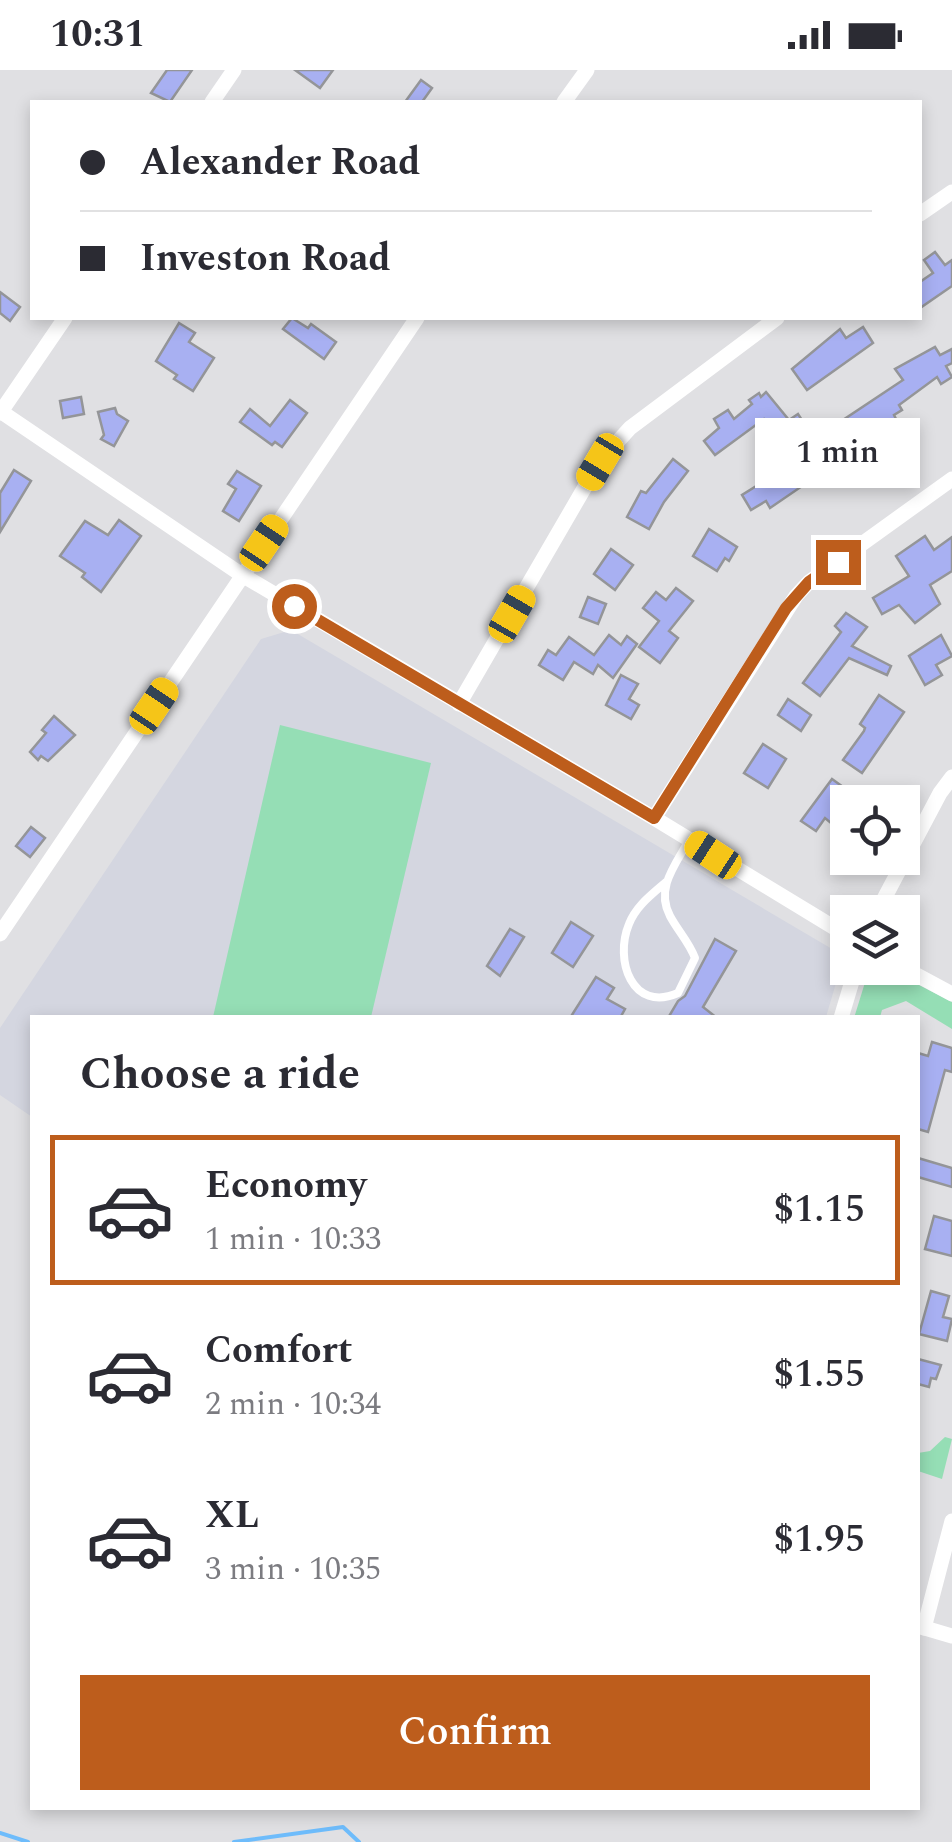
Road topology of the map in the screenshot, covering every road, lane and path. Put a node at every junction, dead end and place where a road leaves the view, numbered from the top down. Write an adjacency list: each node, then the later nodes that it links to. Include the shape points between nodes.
1 (234, 70): 3 (street)
2 (587, 70): 4 (street)
3 (213, 100)
4 (565, 100)
5 (952, 192): 6 (street)
6 (922, 213)
7 (64, 320): 10 (street)
8 (416, 320): 12 (street)
9 (774, 320): 13 (street, via 614,443)
10 (0, 412): 12 (street)
11 (952, 480): 15 (street, via 796,596)
12 (242, 575): 13 (street); 20 (street)
13 (459, 704): 15 (street)
14 (952, 778): 18 (street)
15 (654, 818): 16 (street)
16 (689, 840): 17 (lane); 19 (street)
17 (666, 882): 17 (lane, via 669,914 695,958 678,992 656,997 638,990 621,958 638,907)
18 (887, 895)
19 (830, 925)
20 (0, 934)
21 (920, 977): 23 (street)
22 (851, 985): 24 (street)
23 (952, 994)
24 (842, 1015)
25 (952, 1521): 26 (street)
26 (921, 1627): 27 (street)
27 (952, 1636)

